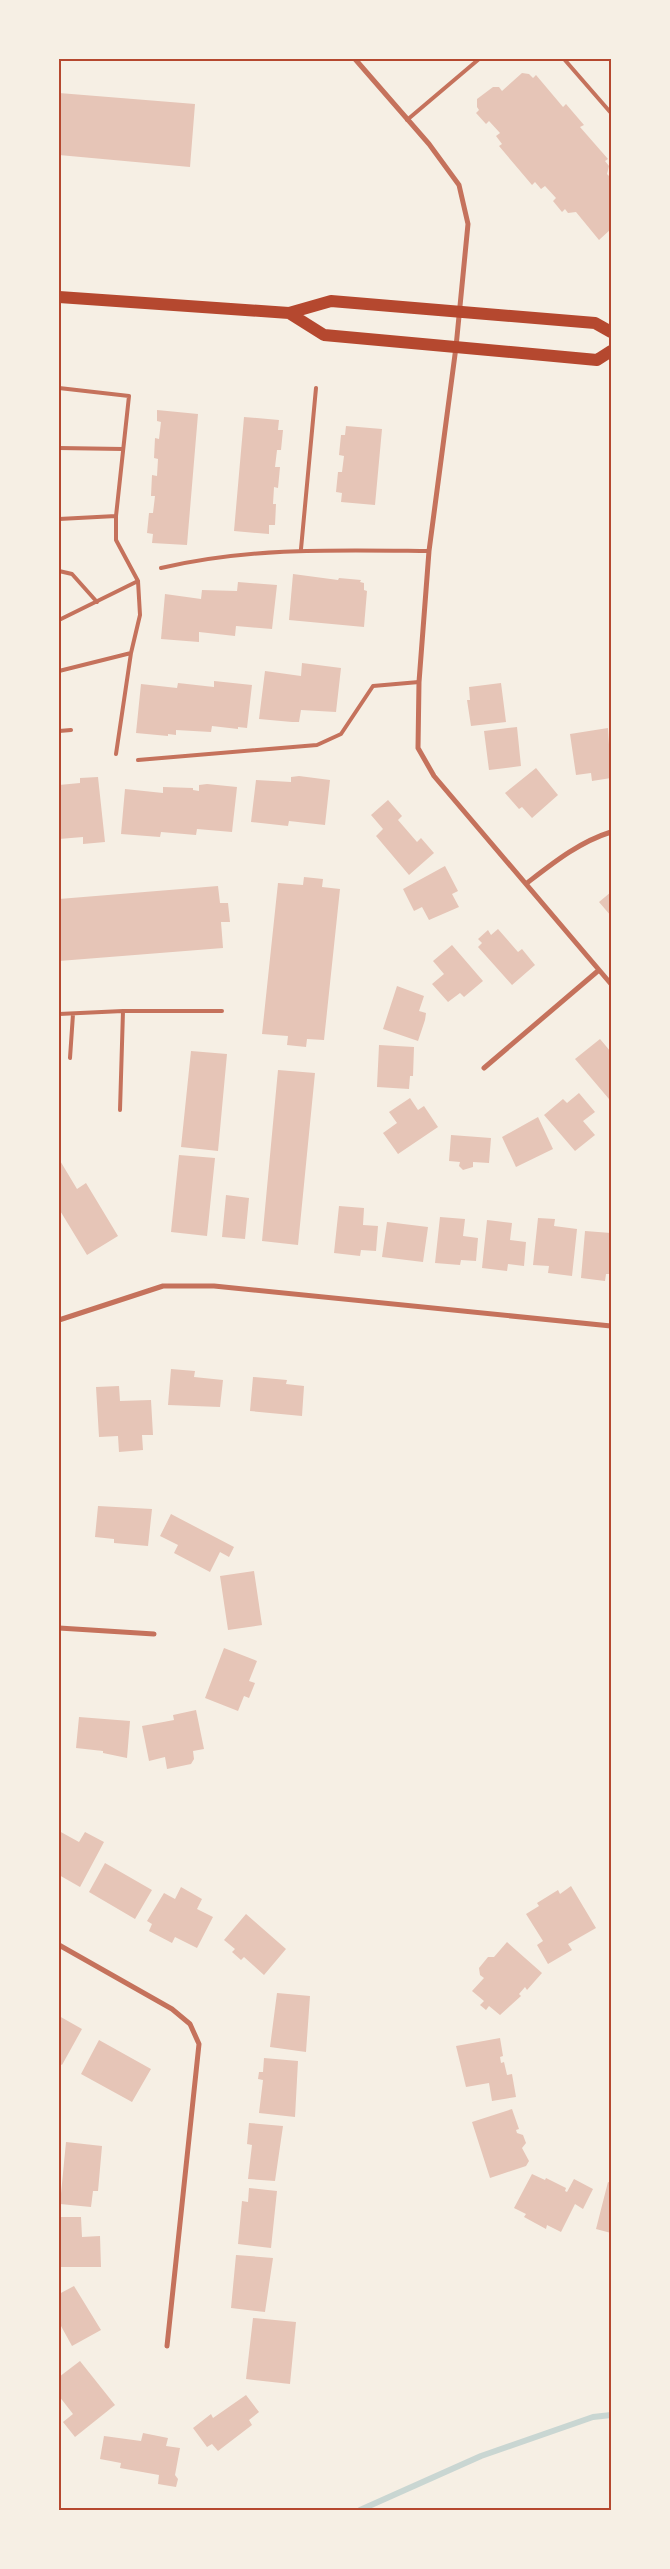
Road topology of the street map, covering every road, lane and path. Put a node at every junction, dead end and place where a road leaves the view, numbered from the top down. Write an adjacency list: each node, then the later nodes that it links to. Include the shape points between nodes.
1 (356, 59): 5 (street)
2 (479, 59): 5 (lane)
3 (564, 59): 4 (lane)
4 (611, 113)
5 (407, 120): 7 (street, via 459,185 468,224)
6 (59, 297): 8 (main road)
7 (459, 312): 8 (main road, via 331,301); 9 (main road, via 595,323); 10 (street)
8 (289, 313): 10 (main road, via 324,335)
9 (611, 332)
10 (456, 347): 11 (main road, via 597,360); 19 (street)
11 (611, 351)
12 (59, 388): 15 (lane, via 129,396)
13 (316, 388): 18 (lane)
14 (59, 448): 15 (lane)
15 (123, 450): 16 (lane)
16 (116, 516): 17 (lane); 22 (lane, via 116,540)
17 (59, 519)
18 (301, 549): 19 (lane); 20 (lane, via 196,560)
19 (429, 551): 27 (street)
20 (161, 568)
21 (59, 571): 23 (lane, via 72,574)
22 (138, 581): 23 (lane); 25 (lane, via 140,615)
23 (98, 602): 24 (lane)
24 (59, 620)
25 (131, 653): 26 (lane); 30 (lane)
26 (59, 671)
27 (419, 682): 31 (lane, via 373,686 341,734 317,745); 33 (street, via 418,748 434,776)
28 (59, 730): 29 (lane)
29 (71, 730)
30 (116, 754)
31 (138, 760)
32 (611, 832): 33 (street, via 592,838)
33 (527, 883): 34 (street)
34 (599, 970): 35 (street); 41 (street)
35 (611, 984)
36 (124, 1011): 37 (lane); 39 (lane); 42 (lane)
37 (222, 1011)
38 (59, 1014): 39 (lane)
39 (73, 1014): 40 (lane)
40 (70, 1058)
41 (484, 1068)
42 (120, 1110)
43 (59, 1320): 44 (street, via 163,1286 214,1286)
44 (611, 1326)
45 (59, 1628): 46 (street)
46 (154, 1634)
47 (59, 1945): 48 (street, via 172,2009 190,2024 199,2044)
48 (167, 2346)

